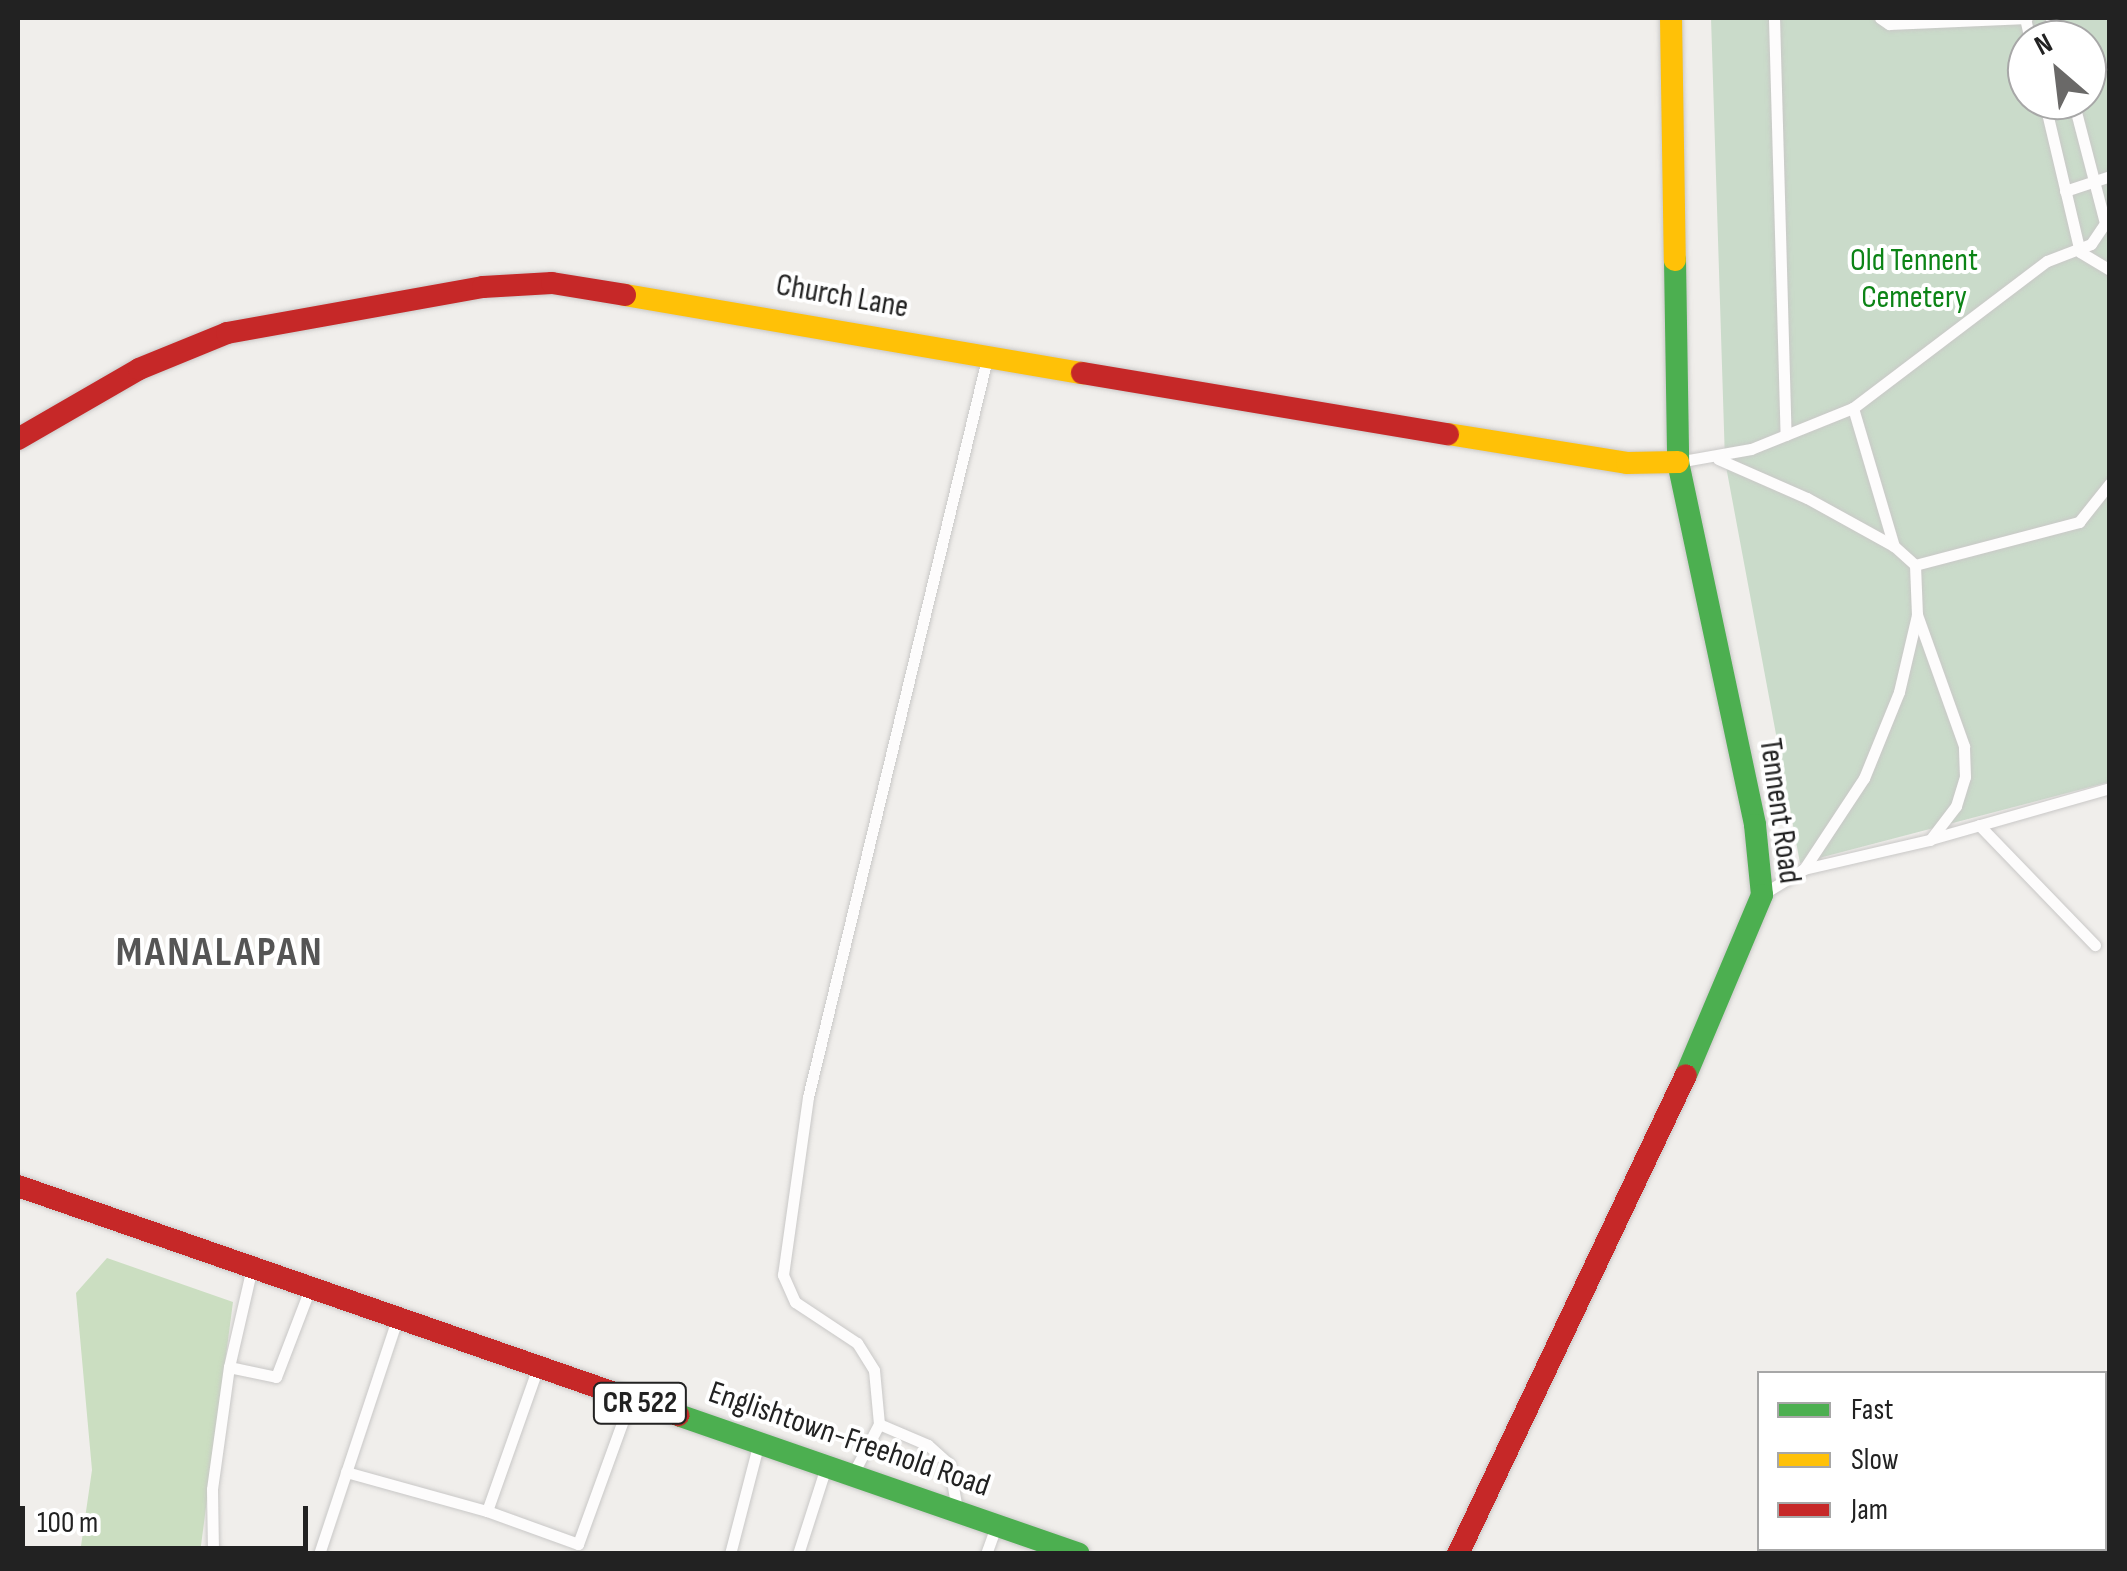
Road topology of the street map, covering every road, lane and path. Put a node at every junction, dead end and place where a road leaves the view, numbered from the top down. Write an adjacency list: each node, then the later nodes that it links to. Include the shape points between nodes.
1 (1672, 18): 17 (street, Tennent Road)
2 (1774, 18): 14 (lane)
3 (1880, 18): 4 (lane, via 1889,24)
4 (2026, 18)
5 (2049, 120): 9 (lane)
6 (2078, 120): 8 (lane)
7 (2110, 176): 8 (lane)
8 (2095, 181): 9 (lane); 10 (lane, via 2105,223)
9 (2065, 191): 10 (lane)
10 (2080, 252): 11 (lane); 13 (lane, via 2047,261)
11 (2110, 270)
12 (988, 355): 15 (street, Church Lane, via 587,287 518,284 226,333 139,369); 17 (street, Church Lane, via 1609,460); 35 (lane, via 808,1097 784,1275 795,1302 864,1352 874,1370)
13 (1853, 408): 14 (lane); 19 (lane)
14 (1786, 435): 16 (lane)
15 (18, 440)
16 (1718, 458): 17 (lane); 19 (lane)
17 (1678, 462): 26 (street, Tennent Road, via 1755,826)
18 (2110, 483): 20 (lane, via 2079,522)
19 (1894, 546): 20 (lane)
20 (1915, 565): 21 (lane)
21 (1917, 615): 24 (lane, via 1966,766 1956,806); 25 (lane, via 1877,750 1850,806)
22 (2110, 788): 23 (lane)
23 (1979, 825): 24 (lane); 27 (lane)
24 (1930, 840): 25 (lane)
25 (1804, 869): 26 (lane)
26 (1762, 895): 50 (street, Tennent Road, via 1722,999)
27 (2096, 945)
28 (18, 1186): 29 (street, Englishtown-Freehold Road / CR 522)
29 (252, 1268): 30 (street, Englishtown-Freehold Road / CR 522); 32 (lane)
30 (310, 1286): 31 (street, Englishtown-Freehold Road / CR 522); 32 (lane, via 276,1377)
31 (397, 1317): 33 (street, Englishtown-Freehold Road / CR 522); 38 (lane)
32 (229, 1367): 44 (lane, via 212,1488 213,1552)
33 (538, 1367): 34 (street, Englishtown-Freehold Road / CR 522); 40 (lane)
34 (630, 1399): 36 (street, Englishtown-Freehold Road / CR 522); 43 (lane)
35 (879, 1424): 39 (lane); 41 (lane, via 928,1444 949,1464)
36 (759, 1442): 37 (street, Englishtown-Freehold Road / CR 522); 46 (lane)
37 (826, 1466): 39 (street, Englishtown-Freehold Road / CR 522); 47 (lane)
38 (346, 1472): 40 (lane); 45 (lane)
39 (852, 1475): 41 (street, Englishtown-Freehold Road / CR 522)
40 (488, 1511): 43 (lane)
41 (956, 1511): 42 (street, Englishtown-Freehold Road / CR 522)
42 (997, 1525): 48 (lane); 49 (street, Englishtown-Freehold Road / CR 522)
43 (578, 1549)
44 (220, 1554)
45 (319, 1554)
46 (730, 1554)
47 (798, 1554)
48 (986, 1554)
49 (1079, 1554)
50 (1458, 1554)

